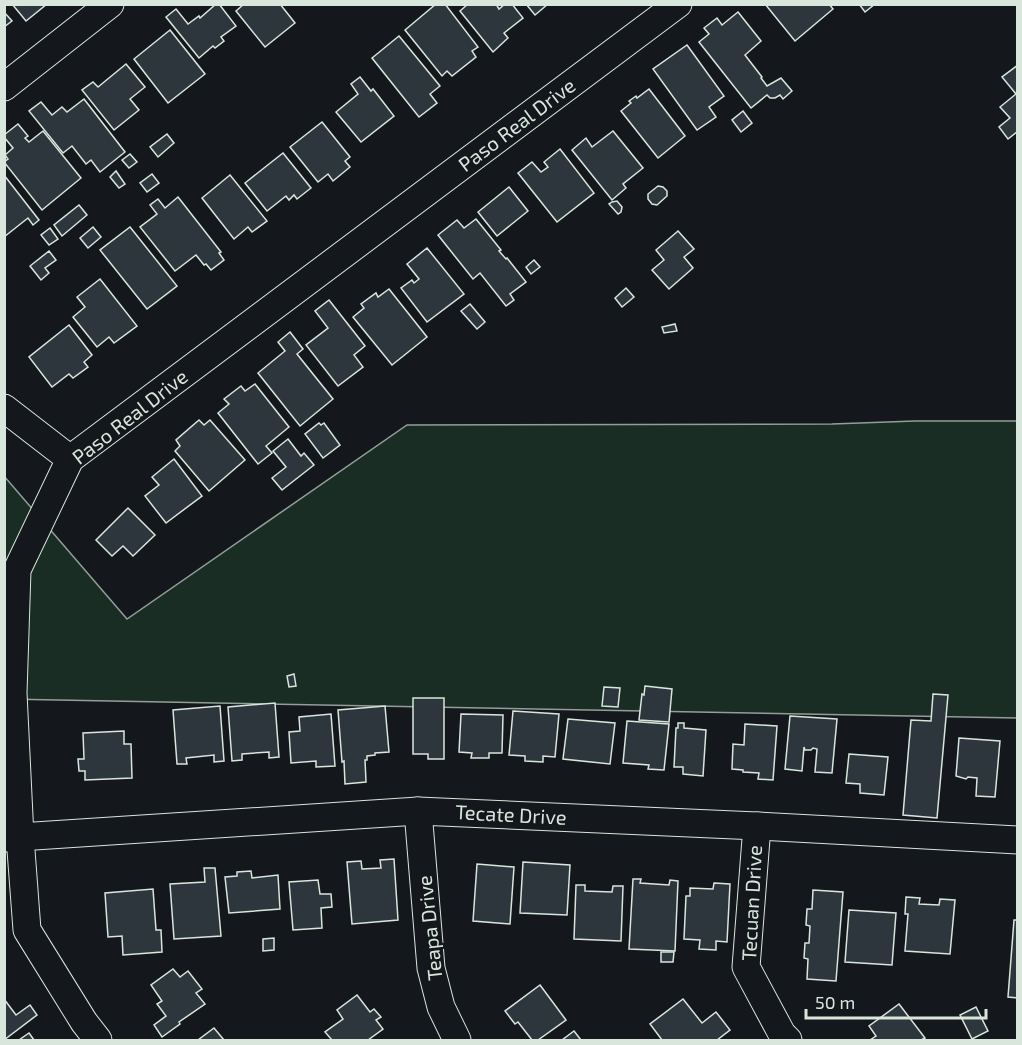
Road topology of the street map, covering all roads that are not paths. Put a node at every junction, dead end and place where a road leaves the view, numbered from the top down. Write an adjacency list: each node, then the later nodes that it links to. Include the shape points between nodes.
1 (110, 4): 3 (street)
2 (678, 4): 5 (street, Paso Real Drive)
3 (4, 87)
4 (4, 408): 5 (street)
5 (70, 459): 8 (street, Paso Real Drive, via 17,570)
6 (418, 811): 7 (street, Tecate Drive); 8 (street, Tecate Drive); 11 (street, Teapa Drive, via 431,968 441,1008)
7 (757, 826): 9 (street, Tecate Drive); 12 (street, Tecuan Drive, via 746,968)
8 (12, 838): 10 (street, Paso Real Drive, via 27,930)
9 (1017, 840)
10 (98, 1041)
11 (457, 1041)
12 (788, 1041)

